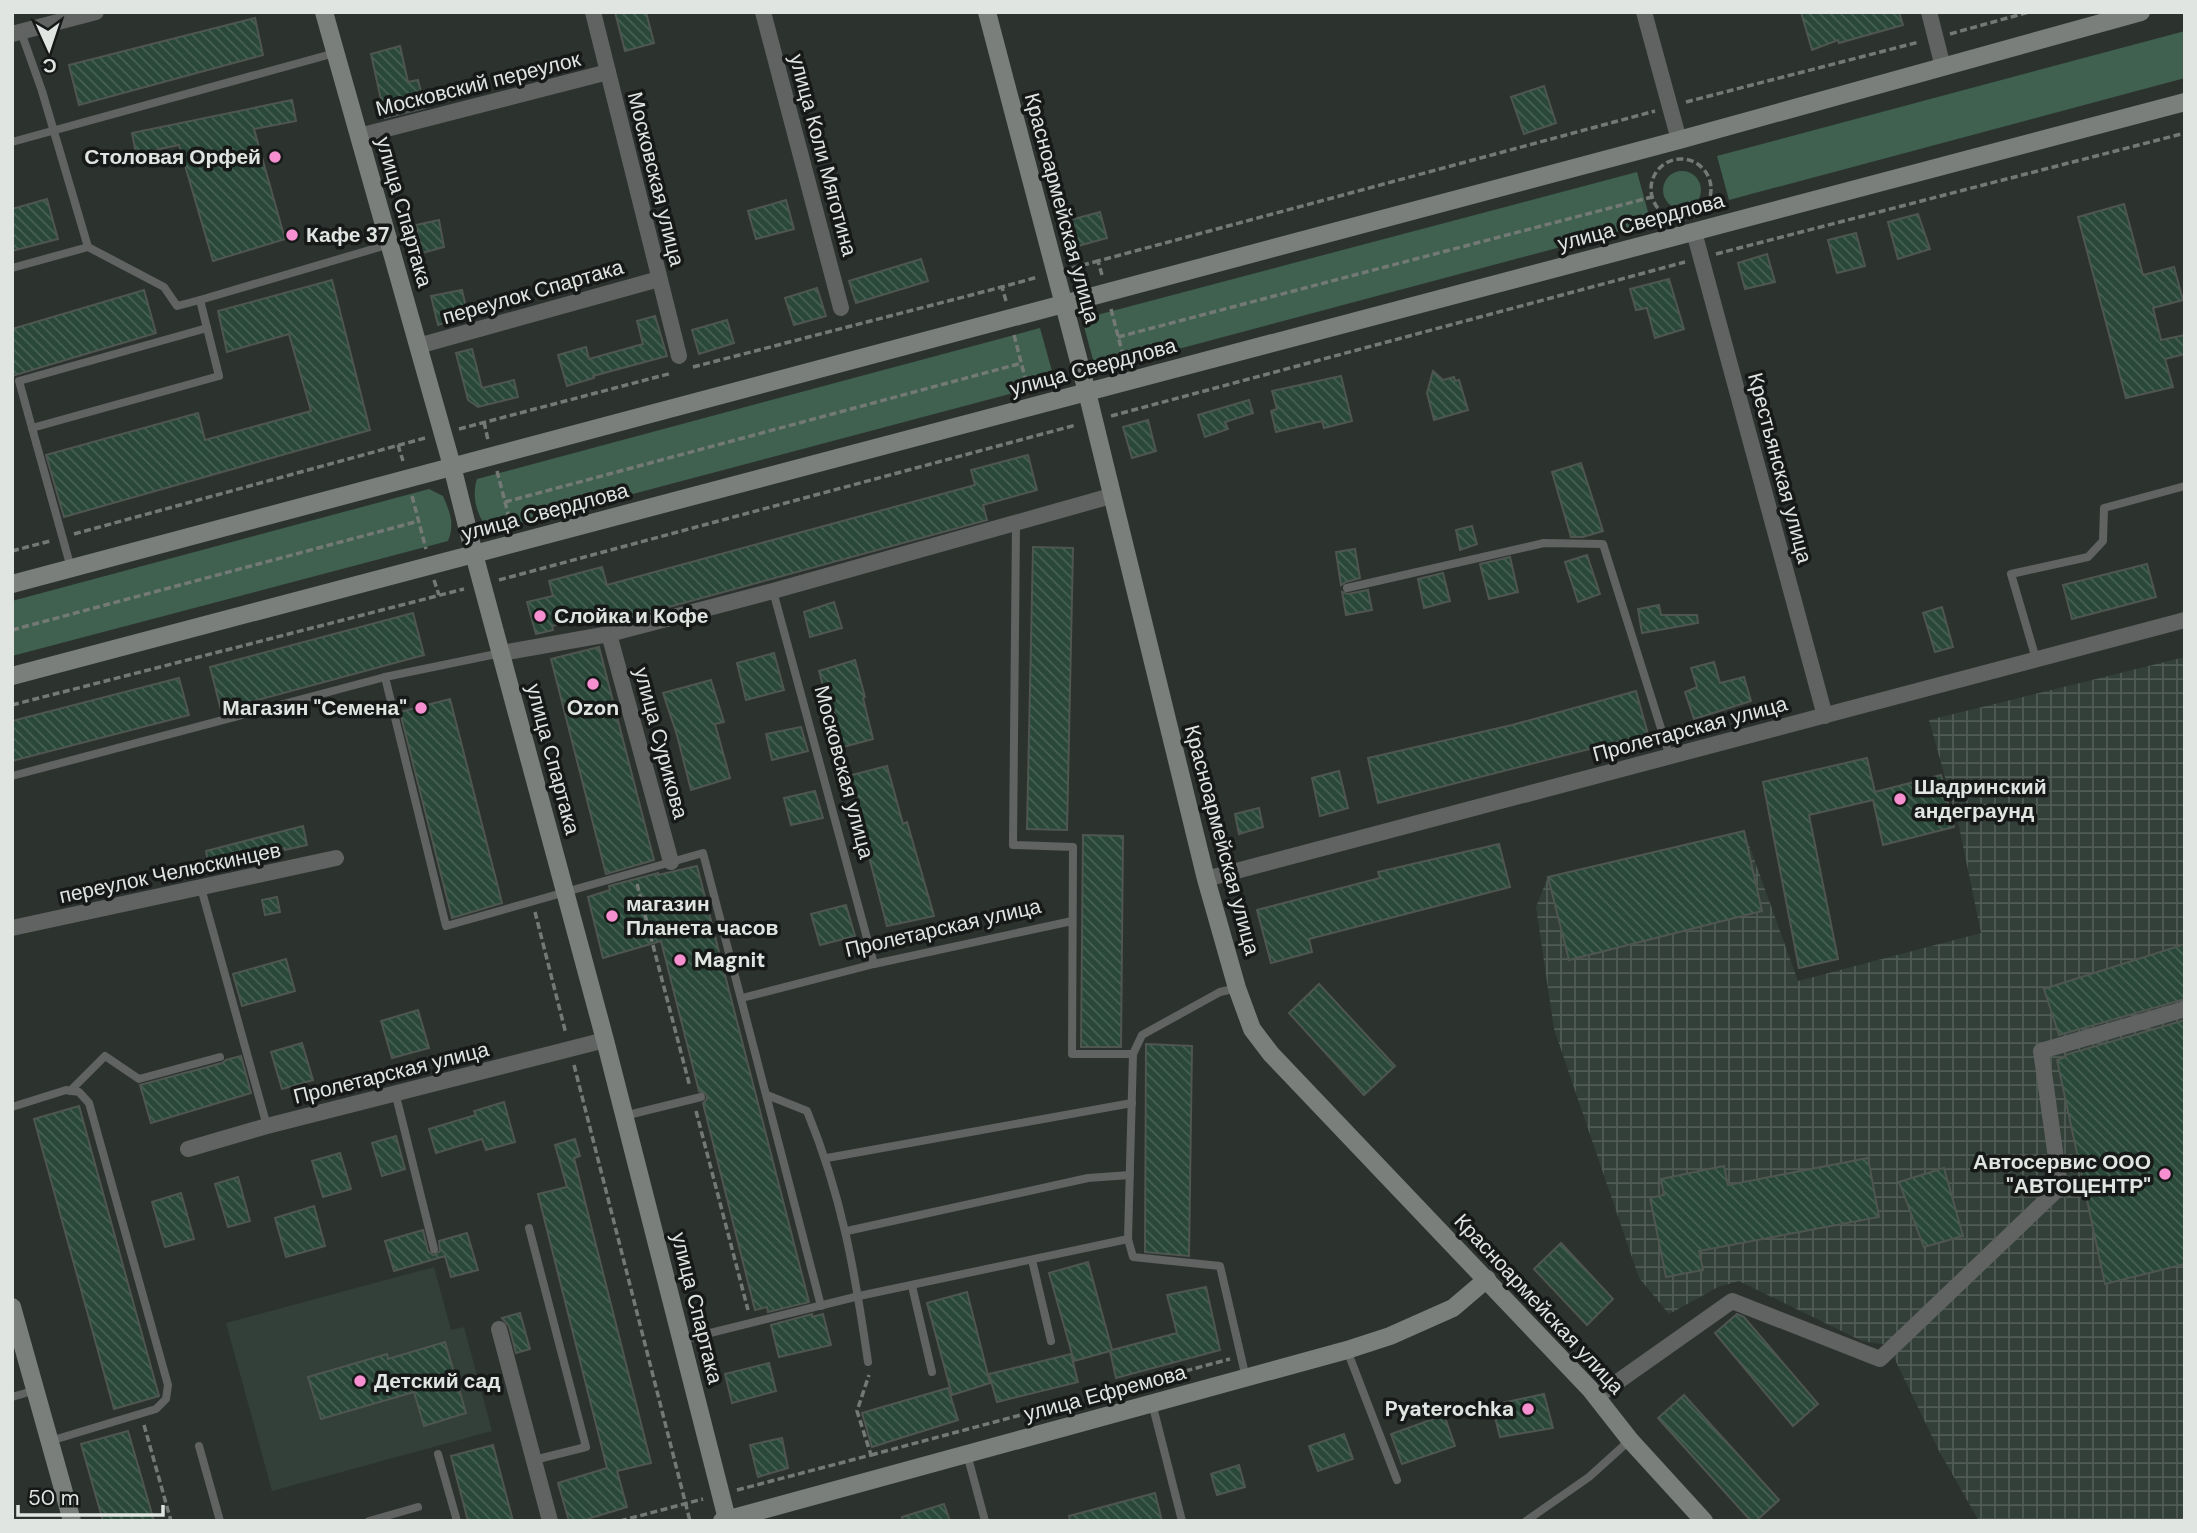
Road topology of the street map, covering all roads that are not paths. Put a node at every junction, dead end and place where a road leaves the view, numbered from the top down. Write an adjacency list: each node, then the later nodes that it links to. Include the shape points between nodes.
1 (96, 12): 9 (street)
2 (324, 12): 10 (main road, улица Спартака)
3 (593, 12): 12 (street, Московская улица)
4 (764, 12): 25 (street, улица Коли Мяготина)
5 (987, 12): 24 (main road, Красноармейская улица)
6 (1644, 12): 16 (street)
7 (1929, 12): 11 (street)
8 (2141, 12): 11 (main road)
9 (16, 33): 14 (lane)
10 (335, 53): 14 (lane); 15 (main road, улица Спартака)
11 (1943, 67): 16 (main road)
12 (608, 72): 15 (street, Московский переулок); 22 (street, Московская улица)
13 (2185, 102): 18 (main road, улица Свердлова)
14 (54, 130): 17 (lane); 20 (lane)
15 (359, 136): 19 (main road, улица Спартака)
16 (1679, 140): 24 (main road)
17 (12, 142)
18 (1694, 232): 29 (main road, улица Свердлова); 46 (street, Крестьянская улица)
19 (390, 244): 23 (lane); 27 (main road, улица Спартака)
20 (88, 247): 21 (lane); 23 (lane, via 164,287 177,306)
21 (12, 268)
22 (659, 279): 27 (street, переулок Спартака); 28 (street, Московская улица)
23 (200, 300): 26 (lane)
24 (1063, 304): 29 (main road, Красноармейская улица); 31 (main road)
25 (841, 308)
26 (207, 328): 30 (lane, via 219,376); 30 (lane, via 19,381)
27 (418, 346): 31 (main road, улица Спартака)
28 (679, 356)
29 (1087, 392): 33 (main road, Красноармейская улица); 35 (main road, улица Свердлова)
30 (32, 428): 36 (lane)
31 (452, 466): 35 (main road, улица Спартака); 36 (main road)
32 (2185, 486): 43 (lane, via 2104,508 2103,541 2088,556 2011,574)
33 (1111, 496): 34 (street); 51 (main road, Красноармейская улица)
34 (1016, 524): 39 (street); 54 (lane, via 1013,845 1073,848)
35 (474, 554): 42 (main road, улица Спартака); 44 (main road, улица Свердлова)
36 (71, 568): 37 (main road)
37 (12, 584)
38 (1347, 588): 47 (lane, via 1544,543 1603,544)
39 (773, 591): 41 (street); 56 (lane, Московская улица)
40 (2185, 620): 43 (street, Пролетарская улица)
41 (609, 634): 42 (street); 50 (street, улица Сурикова)
42 (501, 653): 45 (lane); 53 (main road, улица Спартака)
43 (2036, 659): 46 (street, Пролетарская улица)
44 (12, 676)
45 (385, 677): 48 (lane); 53 (lane, via 446,926)
46 (1825, 716): 47 (street, Пролетарская улица)
47 (1670, 757): 51 (street, Пролетарская улица)
48 (12, 776)
49 (336, 858): 52 (street, переулок Челюскинцев)
50 (671, 862): 53 (lane); 58 (lane, via 704,853)
51 (1206, 879): 57 (main road, Красноармейская улица)
52 (201, 888): 55 (street, переулок Челюскинцев); 72 (lane)
53 (564, 892): 60 (main road, улица Спартака)
54 (1072, 921): 56 (lane, Пролетарская улица); 61 (lane, via 1072,1054)
55 (12, 928)
56 (874, 964): 58 (lane, Пролетарская улица)
57 (1237, 988): 61 (lane, via 1220,992 1142,1034); 81 (main road, Красноармейская улица, via 1252,1029 1272,1054)
58 (742, 998): 63 (lane)
59 (2185, 1009): 95 (street, via 2041,1051 2060,1187 1880,1359 1732,1301)
60 (605, 1040): 66 (street, Пролетарская улица); 71 (main road, улица Спартака)
61 (1133, 1054): 69 (lane)
62 (220, 1057): 65 (lane, via 139,1079 105,1056)
63 (764, 1081): 64 (lane); 67 (lane)
64 (753, 1084)
65 (70, 1091): 70 (lane); 98 (lane, via 79,1092 89,1103 168,1385 166,1399 156,1409)
66 (395, 1093): 72 (street, Пролетарская улица); 79 (lane)
67 (767, 1095): 74 (lane, via 807,1111); 84 (lane)
68 (701, 1097): 71 (lane)
69 (1132, 1103): 74 (lane); 75 (lane)
70 (12, 1107)
71 (624, 1116): 87 (main road, улица Спартака)
72 (267, 1126): 73 (street, Пролетарская улица)
73 (188, 1149)
74 (827, 1158): 77 (lane)
75 (1130, 1175): 77 (lane, via 1088,1178); 78 (lane)
76 (529, 1228): 102 (lane, via 586,1447)
77 (847, 1231): 83 (lane)
78 (1128, 1239): 80 (lane); 92 (lane, via 1133,1257 1220,1266)
79 (434, 1249)
80 (1032, 1259): 82 (lane); 88 (lane)
81 (1487, 1279): 89 (main road, улица Ефремова, via 1453,1308); 95 (main road, Красноармейская улица)
82 (912, 1286): 83 (lane); 91 (lane)
83 (859, 1296): 84 (lane); 90 (lane)
84 (821, 1306): 87 (lane)
85 (12, 1307): 93 (main road)
86 (499, 1329): 102 (street)
87 (682, 1340): 105 (main road, улица Спартака)
88 (1051, 1341)
89 (1347, 1350): 92 (main road, улица Ефремова); 103 (lane)
90 (868, 1363)
91 (932, 1372)
92 (1246, 1378): 96 (main road, улица Ефремова)
93 (36, 1390): 94 (lane); 98 (main road)
94 (12, 1396)
95 (1596, 1397): 97 (main road, Красноармейская улица)
96 (1152, 1403): 101 (main road, улица Ефремова); 112 (lane)
97 (1630, 1440): 113 (lane, via 1589,1477); 114 (main road, Красноармейская улица)
98 (50, 1441): 106 (main road)
99 (199, 1446): 107 (lane)
100 (438, 1454): 109 (lane)
101 (967, 1454): 105 (main road, улица Ефремова); 111 (lane)
102 (534, 1460): 110 (street)
103 (1397, 1480)
104 (418, 1507): 108 (lane)
105 (726, 1520)
106 (72, 1521)
107 (220, 1521)
108 (369, 1521)
109 (457, 1521)
110 (550, 1521)
111 (985, 1521)
112 (1182, 1521)
113 (1526, 1521)
114 (1704, 1521)

